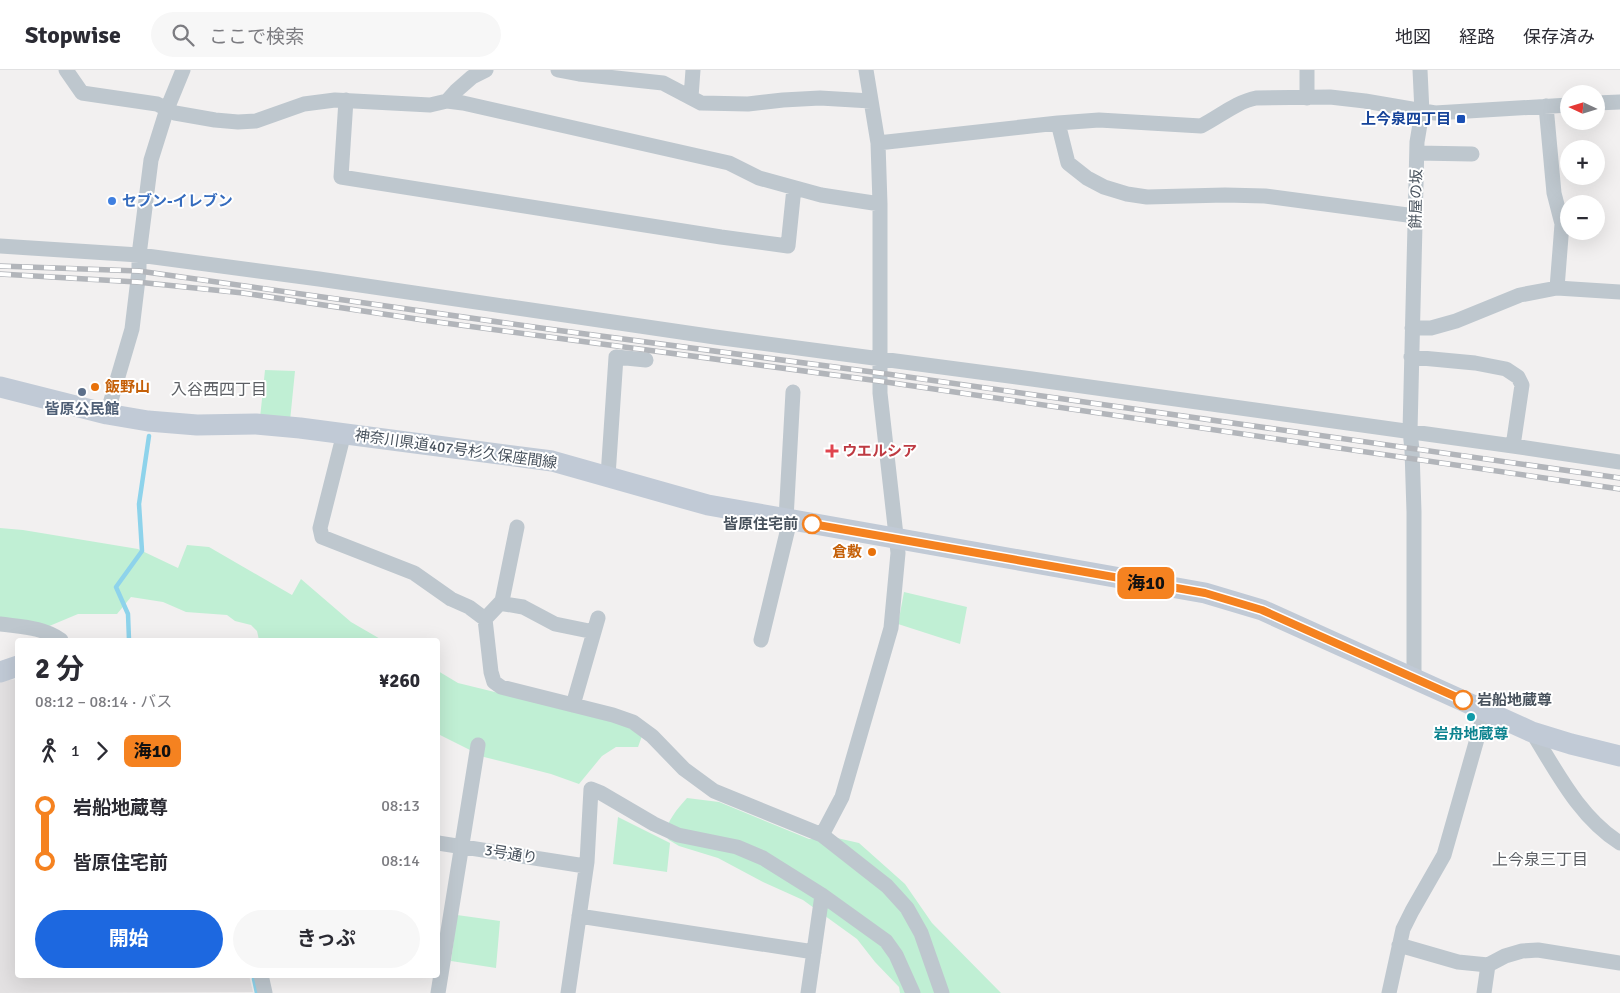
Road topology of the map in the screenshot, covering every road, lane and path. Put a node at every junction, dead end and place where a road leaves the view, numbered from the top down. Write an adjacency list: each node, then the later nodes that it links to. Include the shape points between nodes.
1 (66, 70): 18 (street, via 82,93 158,104)
2 (183, 70): 18 (street)
3 (486, 70): 12 (street, via 472,77)
4 (558, 70): 9 (street, via 663,83)
5 (692, 70): 9 (street)
6 (866, 70): 13 (street)
7 (1307, 70): 10 (street)
8 (1420, 70): 19 (street, 餅屋の坂)
9 (691, 97): 13 (street, via 701,103 748,104 820,98)
10 (1307, 98): 19 (street, via 1364,101); 20 (street, via 1246,100 1200,126 1099,120)
11 (346, 100): 12 (street, via 430,104); 18 (street, via 304,104 256,121 238,122 175,113); 24 (street, via 341,177 788,246)
12 (447, 101): 24 (street, via 729,163 759,178)
13 (871, 102): 21 (street)
14 (1620, 102): 15 (street)
15 (1605, 103)
16 (1560, 105): 17 (street)
17 (1546, 106): 19 (street); 29 (street, via 1554,193 1562,224)
18 (168, 109): 28 (street, via 151,160)
19 (1422, 112): 22 (street, 餅屋の坂)
20 (1058, 123): 21 (street); 26 (street, via 1068,163 1104,187 1127,194 1147,197 1266,196)
21 (878, 144): 25 (street)
22 (1417, 153): 23 (street); 26 (street, 餅屋の坂)
23 (1472, 154)
24 (794, 188): 25 (street)
25 (880, 204): 33 (street)
26 (1416, 216): 31 (street, 餅屋の坂)
27 (0, 246): 28 (street)
28 (139, 255): 33 (street); 37 (street, via 132,330)
29 (1557, 288): 30 (street); 31 (street, via 1520,295 1431,328)
30 (1620, 292)
31 (1412, 328): 32 (street, 餅屋の坂)
32 (1411, 357): 38 (street, 餅屋の坂); 40 (street, via 1475,362 1506,369 1518,377 1522,385)
33 (881, 359): 38 (street); 45 (street, via 880,394)
34 (646, 360): 42 (street, via 616,357)
35 (0, 387): 37 (main road, 神奈川県道407号杉久保座間線)
36 (792, 392): 43 (street)
37 (107, 414): 39 (main road, 神奈川県道407号杉久保座間線, via 167,423 256,424)
38 (1410, 432): 40 (street); 53 (street, 餅屋の坂, via 1414,512)
39 (344, 433): 42 (main road, 神奈川県道407号杉久保座間線, via 552,461); 47 (street, via 320,528 322,537 414,573)
40 (1513, 446): 41 (street)
41 (1620, 462)
42 (608, 476): 43 (main road, 神奈川県道407号杉久保座間線, via 708,505)
43 (788, 520): 45 (main road, 神奈川県道407号杉久保座間線); 50 (street)
44 (518, 527): 46 (street)
45 (896, 538): 53 (main road, 神奈川県道407号杉久保座間線, via 1205,593 1262,610); 59 (street, via 898,553 891,628)
46 (502, 601): 47 (street); 54 (street, via 523,607 555,624 596,625)
47 (485, 619): 54 (street, via 490,672 494,682 502,687)
48 (0, 624): 49 (street, via 41,629)
49 (59, 638)
50 (761, 640)
51 (15, 667): 52 (main road)
52 (0, 672)
53 (1414, 678): 55 (main road, 神奈川県道407号杉久保座間線)
54 (574, 705): 59 (street, via 633,722 652,736 684,769 714,791)
55 (1485, 711): 56 (main road, 神奈川県道407号杉久保座間線); 66 (street, via 1444,855 1412,910)
56 (1532, 732): 58 (main road, 神奈川県道407号杉久保座間線); 61 (street, via 1589,819)
57 (478, 745): 62 (street)
58 (1620, 756)
59 (828, 840): 76 (street, via 887,886 907,908 921,932)
60 (440, 843): 62 (street, 3号通り)
61 (1620, 843)
62 (462, 846): 63 (street, 3号通り); 72 (street)
63 (585, 866): 64 (street, via 591,789 678,835 737,847 763,858); 65 (street)
64 (822, 896): 67 (street); 75 (street, via 886,941)
65 (578, 916): 67 (street); 73 (street)
66 (1398, 945): 69 (street, via 1458,962); 77 (street)
67 (814, 952): 74 (street)
68 (1620, 963): 69 (street, via 1538,950 1505,956)
69 (1488, 965): 78 (street)
70 (262, 978): 71 (street)
71 (264, 993)
72 (438, 993)
73 (568, 993)
74 (808, 993)
75 (913, 993)
76 (942, 993)
77 (1389, 993)
78 (1484, 993)

